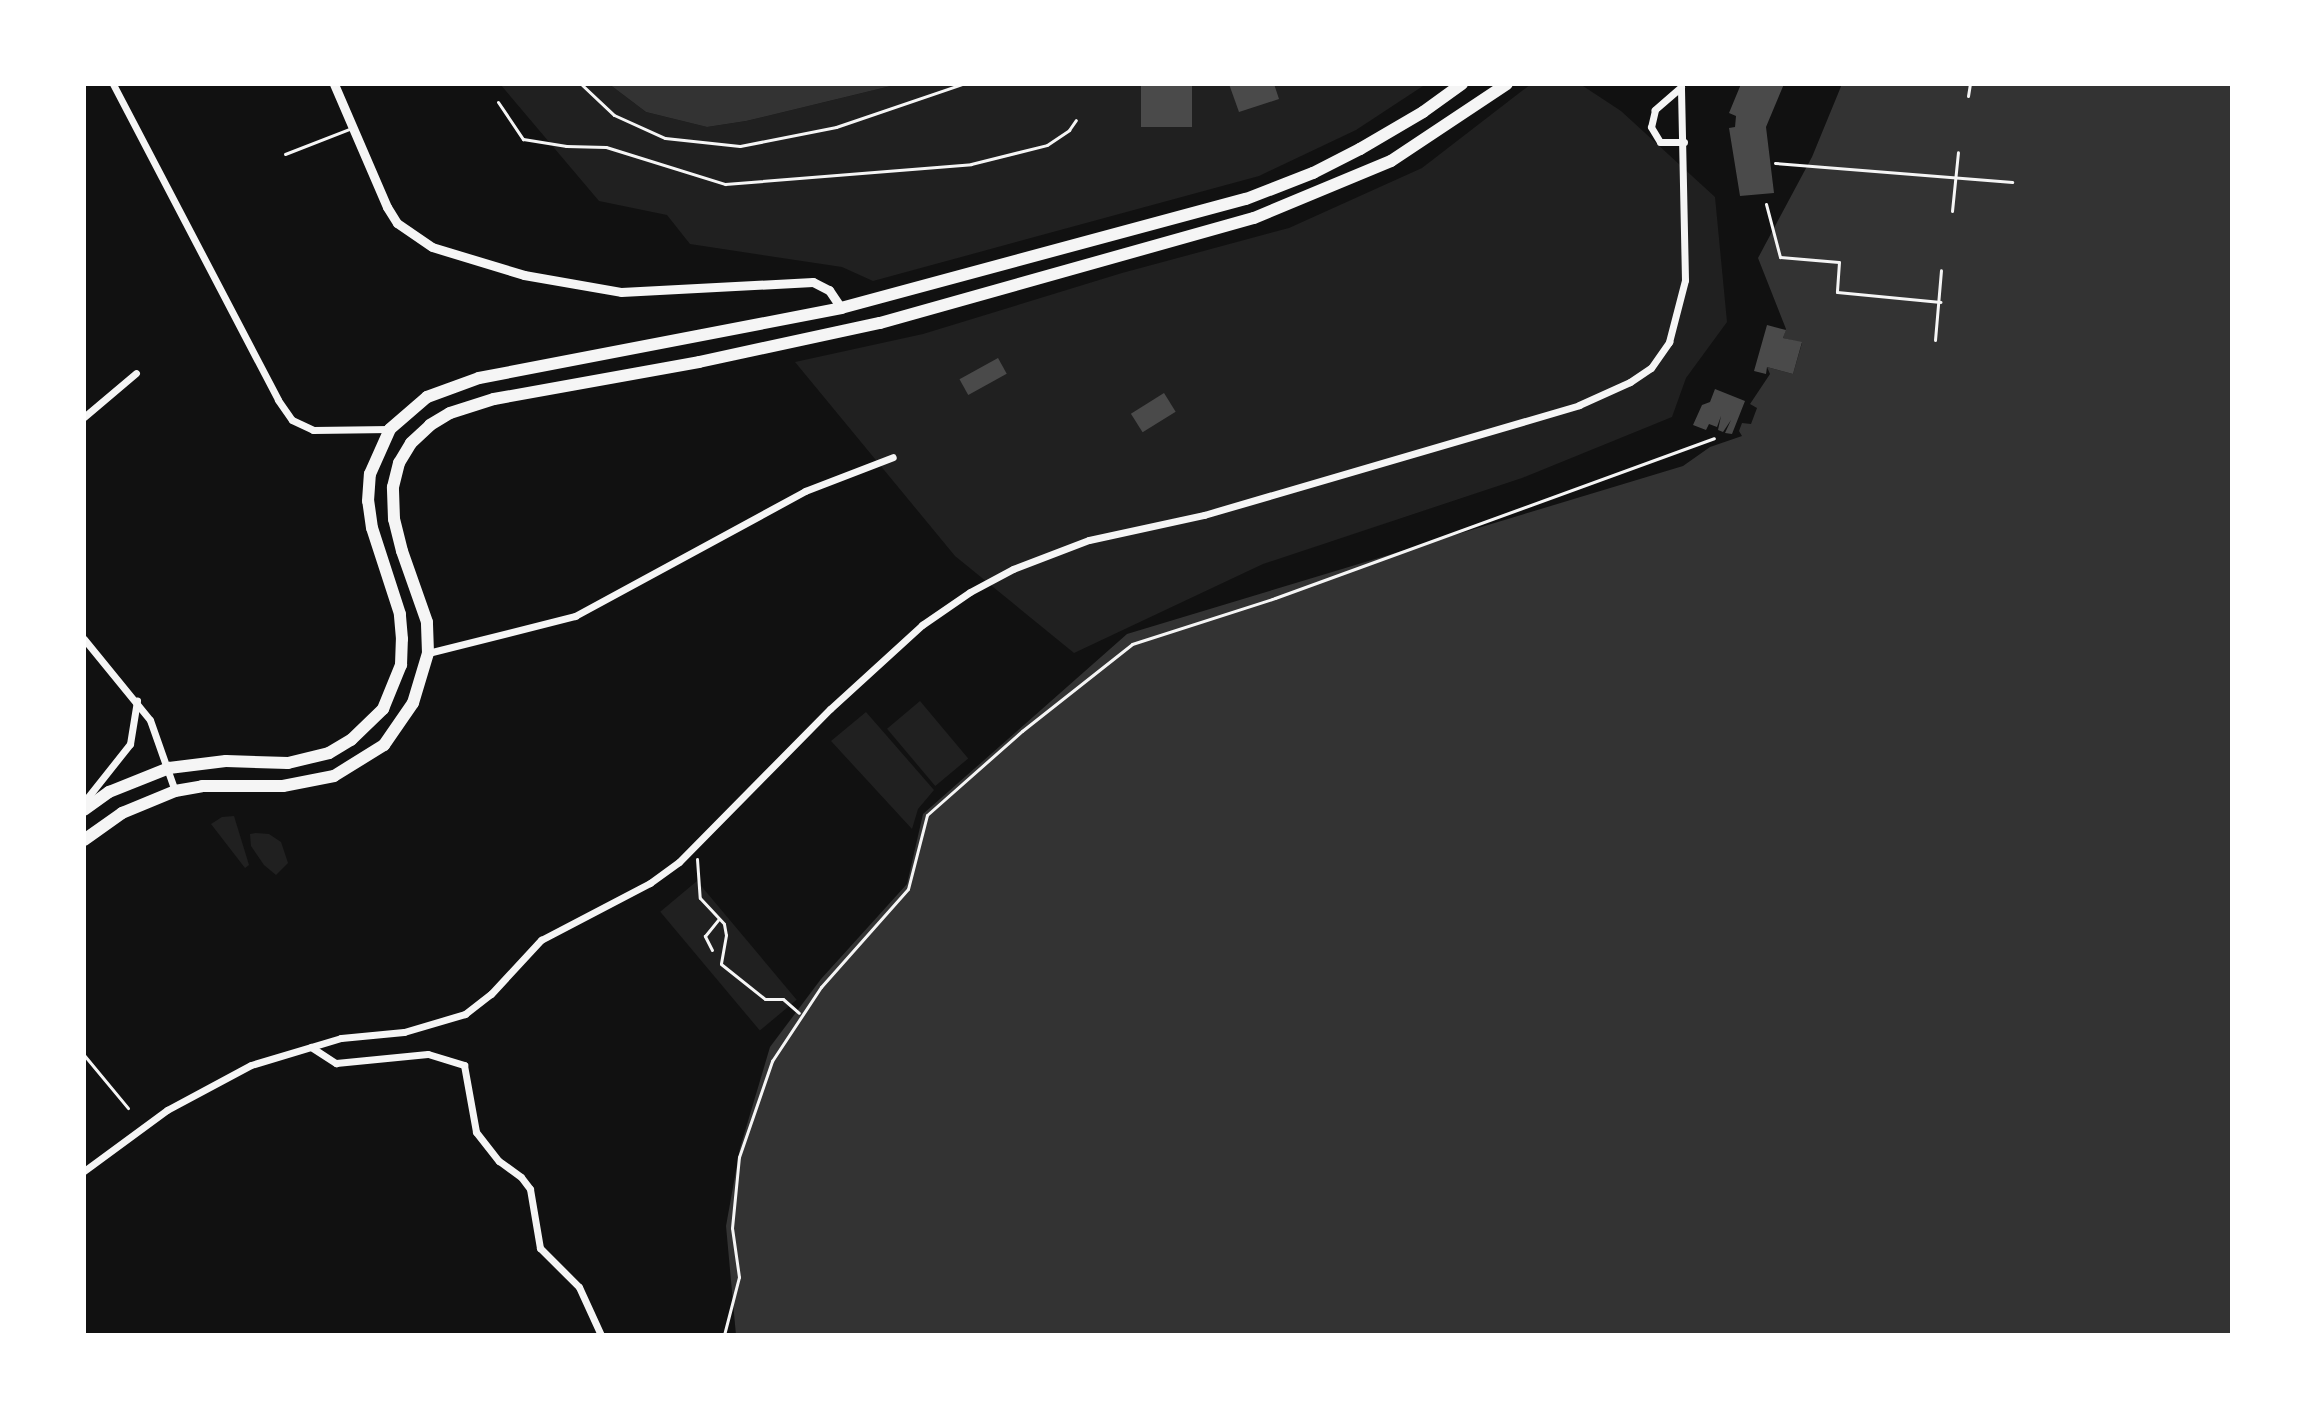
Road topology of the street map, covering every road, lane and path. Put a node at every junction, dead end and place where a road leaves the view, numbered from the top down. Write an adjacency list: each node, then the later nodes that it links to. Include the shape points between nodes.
1 (113, 84): 27 (street, via 292,420 313,430)
2 (334, 84): 12 (street)
3 (581, 84): 4 (path, via 614,115 654,134 740,146 836,127)
4 (962, 84)
5 (1462, 84): 23 (highway, via 1398,128 1269,192)
6 (1507, 84): 31 (highway, via 1391,161 1254,218 880,323 494,399 450,413 411,443 393,487 399,540 427,622)
7 (1970, 84): 9 (path)
8 (1681, 86): 13 (street); 13 (street, via 1655,110 1651,127 1660,142)
9 (1968, 96)
10 (498, 102): 11 (path, via 523,139 606,147 725,184 971,164 1047,145)
11 (1076, 120)
12 (352, 128): 15 (lane); 23 (street, via 397,223 432,247 524,275 621,292 813,282 829,290)
13 (1684, 142): 38 (street, via 1685,280 1669,342 1651,368 1579,405 1204,515 1089,540 1013,569 922,625 830,709)
14 (1958, 152): 17 (path)
15 (285, 154)
16 (1775, 163): 17 (path)
17 (1956, 176): 18 (path); 20 (path)
18 (2012, 182)
19 (1766, 204): 22 (path, via 1780,257 1839,262 1837,292)
20 (1952, 211)
21 (1941, 270): 22 (path)
22 (1941, 302): 24 (path)
23 (841, 308): 27 (highway, via 479,378 427,397)
24 (1935, 340)
25 (136, 373): 26 (street)
26 (84, 417)
27 (390, 429): 33 (highway, via 370,474 368,501 400,614 402,639 398,676 383,709 351,740 308,760)
28 (1714, 438): 41 (path, via 1275,598 1132,644 927,815 908,889)
29 (893, 457): 31 (street, via 805,491 575,616)
30 (84, 639): 32 (street)
31 (428, 653): 34 (highway, via 413,703 397,729 372,755 347,769 283,786)
32 (137, 701): 33 (street); 35 (street, via 130,744)
33 (169, 768): 34 (street); 36 (highway, via 109,792)
34 (175, 791): 37 (highway, via 122,813)
35 (84, 802)
36 (84, 810)
37 (84, 840)
38 (696, 847): 39 (path, via 700,898); 42 (street, via 650,883 541,940 465,1014 404,1032 341,1038)
39 (719, 919): 40 (path, via 705,936); 41 (path, via 726,935 721,964 765,999 783,999)
40 (712, 950)
41 (800, 1014): 47 (path, via 772,1061 739,1157 732,1228 739,1277)
42 (311, 1047): 45 (street, via 251,1065 202,1090); 46 (street, via 336,1063 428,1054 464,1065 476,1132 530,1189 540,1248 579,1287)
43 (84, 1055): 44 (path)
44 (128, 1108)
45 (84, 1171)
46 (601, 1335)
47 (724, 1335)

